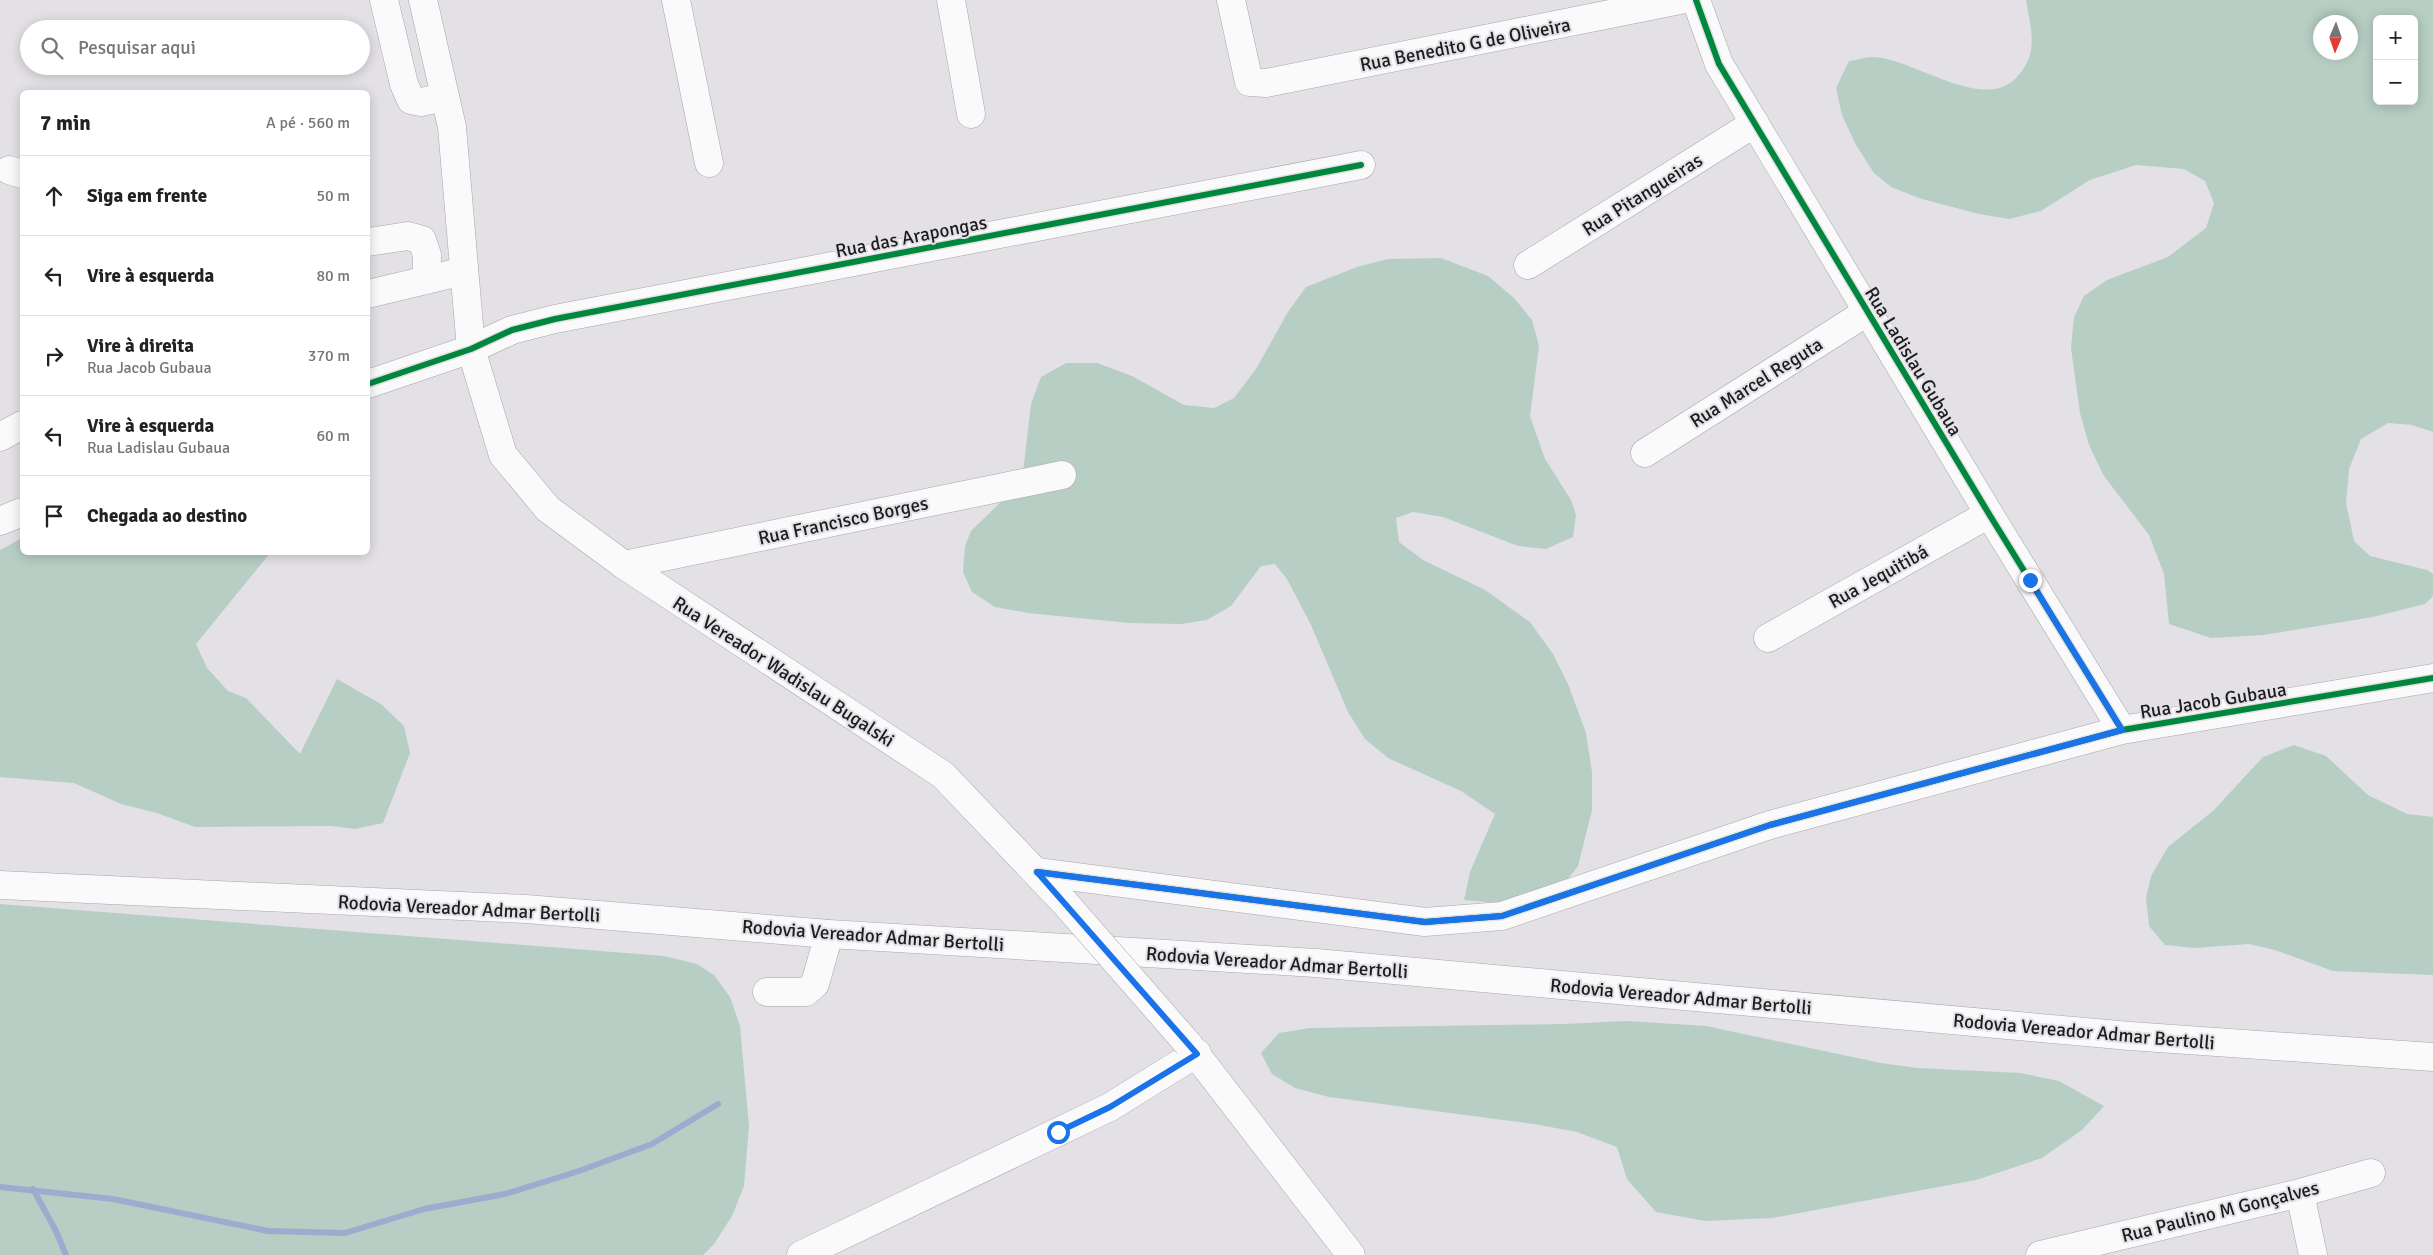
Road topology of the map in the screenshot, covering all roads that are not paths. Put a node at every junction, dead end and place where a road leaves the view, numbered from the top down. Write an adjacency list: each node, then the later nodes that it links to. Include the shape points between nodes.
1 (384, 0): 8 (main road, via 404,84 411,100 421,102)
2 (422, 0): 8 (main road, Rua Vereador Wadislau Bugalski)
3 (676, 0): 11 (main road)
4 (951, 0): 9 (main road)
5 (1231, 0): 6 (main road, Rua Benedito G de Oliveira, via 1249,82 1266,83)
6 (1680, 0)
7 (1696, 0): 10 (main road, Rua Ladislau Gubaua, via 1719,64)
8 (445, 97): 15 (main road, Rua Vereador Wadislau Bugalski, via 453,136)
9 (971, 114)
10 (1755, 123): 14 (main road, Rua Pitangueiras); 18 (main road, Rua Ladislau Gubaua)
11 (709, 163)
12 (1361, 165): 19 (main road, Rua das Arapongas, via 554,319 512,330)
13 (370, 242): 16 (main road, via 408,236 422,240 427,254)
14 (1528, 264)
15 (464, 271): 16 (main road); 19 (main road, Rua Vereador Wadislau Bugalski)
16 (427, 280): 17 (main road)
17 (370, 294)
18 (1867, 312): 23 (main road, Rua Marcel Reguta); 26 (main road, Rua Ladislau Gubaua)
19 (471, 348): 20 (main road, Rua das Arapongas); 28 (main road, Rua Vereador Wadislau Bugalski, via 503,455 548,509)
20 (370, 383)
21 (20, 426): 22 (main road)
22 (0, 437)
23 (1645, 452)
24 (1062, 475): 28 (main road, Rua Francisco Borges)
25 (20, 513): 27 (main road)
26 (1989, 514): 29 (main road, Rua Jequitibá); 31 (main road, Rua Ladislau Gubaua)
27 (0, 522)
28 (624, 565): 32 (main road, Rua Vereador Wadislau Bugalski, via 943,775)
29 (1768, 638)
30 (2433, 678): 31 (main road, Rua Jacob Gubaua)
31 (2122, 730): 32 (main road, Rua Jacob Gubaua, via 1770,825 1502,916 1425,922)
32 (1037, 872): 36 (main road, Rua Vereador Wadislau Bugalski, bridge)
33 (0, 885): 34 (main road, Rodovia Vereador Admar Bertolli, via 526,909)
34 (829, 934): 35 (main road, via 815,984 806,992); 37 (main road, Rodovia Vereador Admar Bertolli, via 1316,964 2130,1036)
35 (767, 992)
36 (1193, 1049): 40 (main road, via 1110,1107); 41 (main road, Rua Vereador Wadislau Bugalski)
37 (2433, 1057)
38 (2371, 1173): 39 (main road, Rua Paulino M Gonçalves)
39 (2300, 1193): 42 (main road, Rua Paulino M Gonçalves); 43 (main road)
40 (801, 1255)
41 (1351, 1255)
42 (2040, 1255)
43 (2313, 1255)

